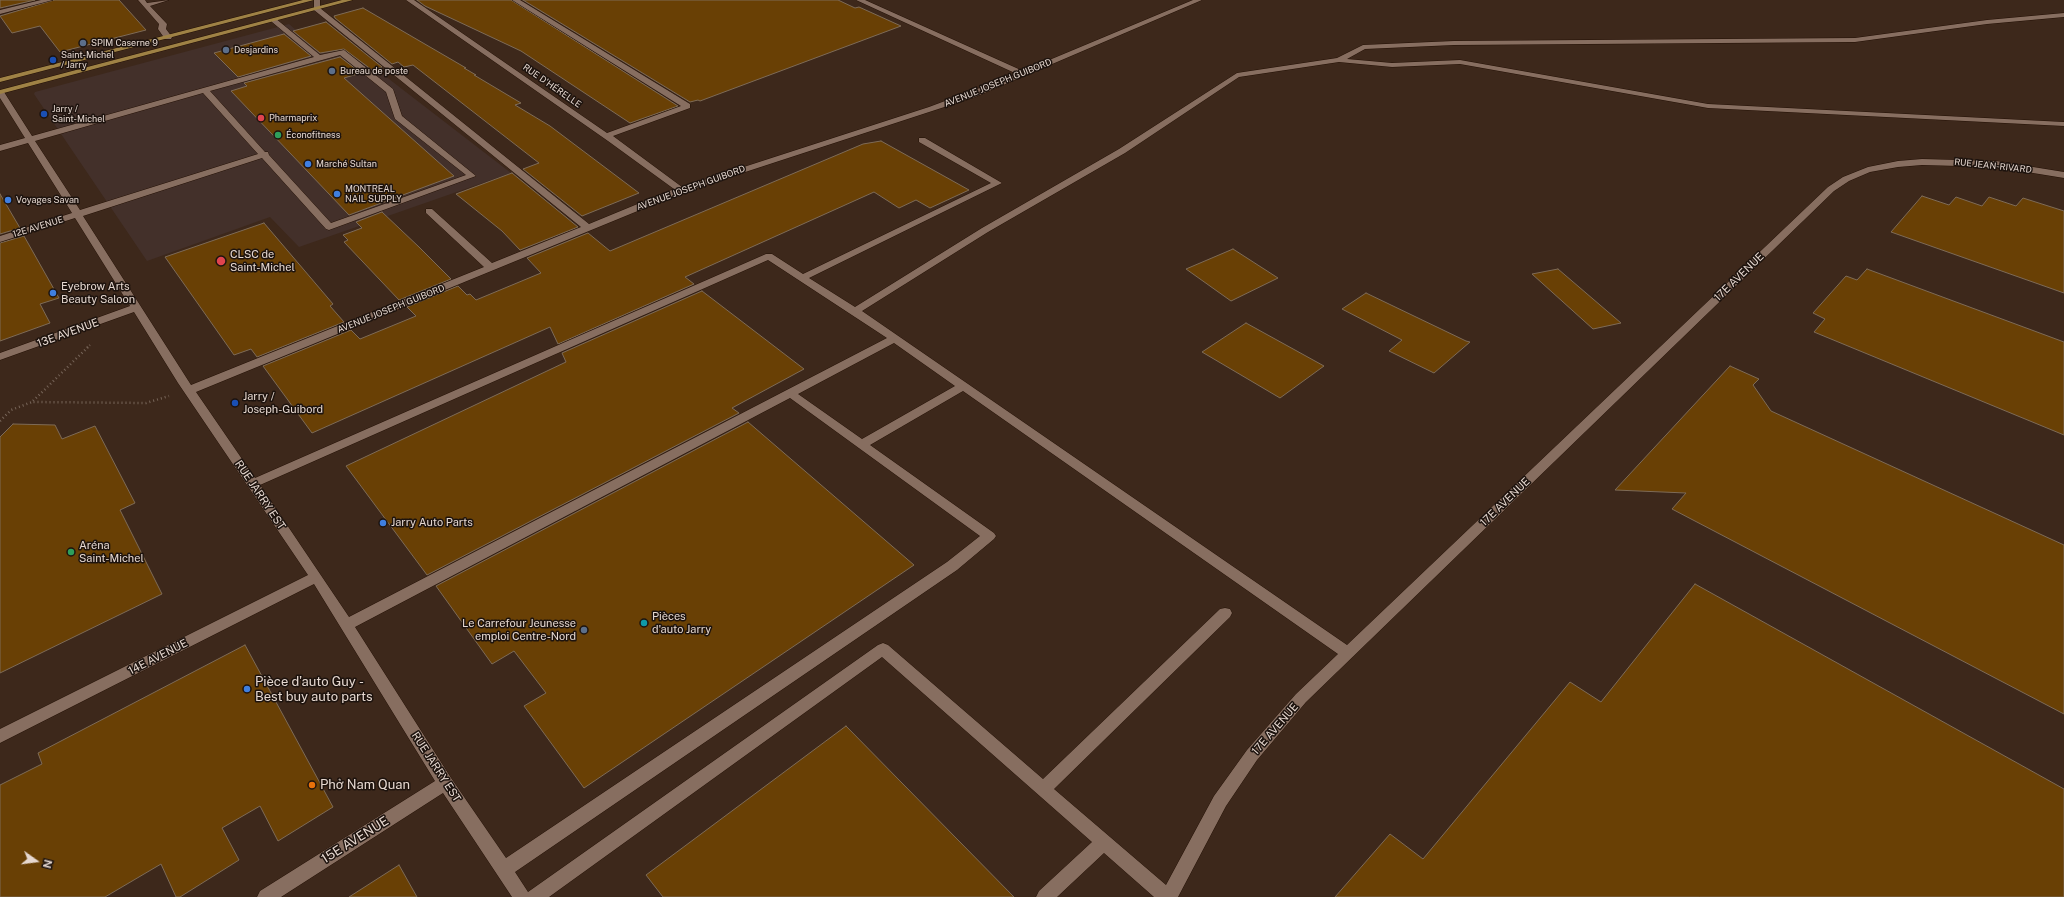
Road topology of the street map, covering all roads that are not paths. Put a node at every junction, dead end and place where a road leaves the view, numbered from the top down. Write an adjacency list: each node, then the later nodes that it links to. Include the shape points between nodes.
1 (50, 0): 11 (street)
2 (166, 0): 9 (street)
3 (311, 0): 14 (main road)
4 (350, 0): 10 (main road)
5 (409, 0): 22 (street, RUE D'HÉRELLE)
6 (515, 0): 22 (street, via 687,106)
7 (859, 0): 17 (street)
8 (1199, 0): 17 (street, AVENUE JOSEPH GUIBORD)
9 (143, 2): 14 (street, via 163,24 162,29)
10 (316, 4): 13 (main road); 32 (street)
11 (0, 12)
12 (2064, 15): 16 (street, via 1987,22 1855,40 1454,43 1363,47)
13 (275, 20): 15 (street); 20 (main road)
14 (168, 37): 18 (main road)
15 (319, 58): 19 (street); 26 (street, via 341,52 390,91 398,117 472,176 329,227)
16 (1339, 60): 21 (street, via 1392,64 1460,62 1708,106); 37 (street, via 1237,75 1122,151 984,230)
17 (1024, 74): 29 (street, AVENUE JOSEPH GUIBORD, via 932,109)
18 (0, 80)
19 (205, 90): 23 (street); 26 (street)
20 (0, 92): 23 (street, RUE JARRY EST)
21 (2064, 124)
22 (606, 136): 29 (street, RUE D'HÉRELLE)
23 (29, 140): 25 (street); 31 (street, RUE JARRY EST)
24 (922, 140): 35 (street, via 998,182)
25 (0, 148)
26 (265, 154): 31 (street, 12E AVENUE)
27 (1898, 164): 28 (street, RUE JEAN-RIVARD, via 1973,162); 48 (street, 17E AVENUE, via 1857,174 1831,189)
28 (2064, 175)
29 (681, 190): 32 (street, AVENUE JOSEPH GUIBORD)
30 (429, 211): 34 (street)
31 (76, 215): 33 (street, 12E AVENUE); 36 (street, RUE JARRY EST)
32 (588, 228): 34 (street, AVENUE JOSEPH GUIBORD)
33 (0, 239)
34 (491, 268): 41 (street, AVENUE JOSEPH GUIBORD)
35 (802, 278): 37 (street); 44 (street, via 769,256)
36 (136, 308): 39 (street, 13E AVENUE); 41 (street, RUE JARRY EST)
37 (855, 311): 38 (street)
38 (894, 339): 40 (street); 42 (street)
39 (0, 357)
40 (963, 386): 43 (street); 48 (street)
41 (189, 390): 44 (street, RUE JARRY EST)
42 (790, 393): 43 (street); 47 (street)
43 (862, 444): 53 (street, via 989,536 952,566)
44 (252, 484): 45 (street, RUE JARRY EST)
45 (316, 577): 47 (street, RUE JARRY EST); 49 (street, 14E AVENUE)
46 (1225, 613): 51 (street)
47 (346, 625): 50 (street, RUE JARRY EST)
48 (1348, 653): 58 (street, 17E AVENUE, via 1301,698 1252,755 1220,801)
49 (0, 736)
50 (445, 783): 53 (street, RUE JARRY EST); 54 (street, 15E AVENUE)
51 (1043, 789): 52 (street); 56 (street, via 883,650)
52 (1104, 842): 57 (street); 58 (street)
53 (503, 870): 55 (street, RUE JARRY EST)
54 (266, 897)
55 (522, 897)
56 (535, 897)
57 (1045, 897)
58 (1168, 897)

